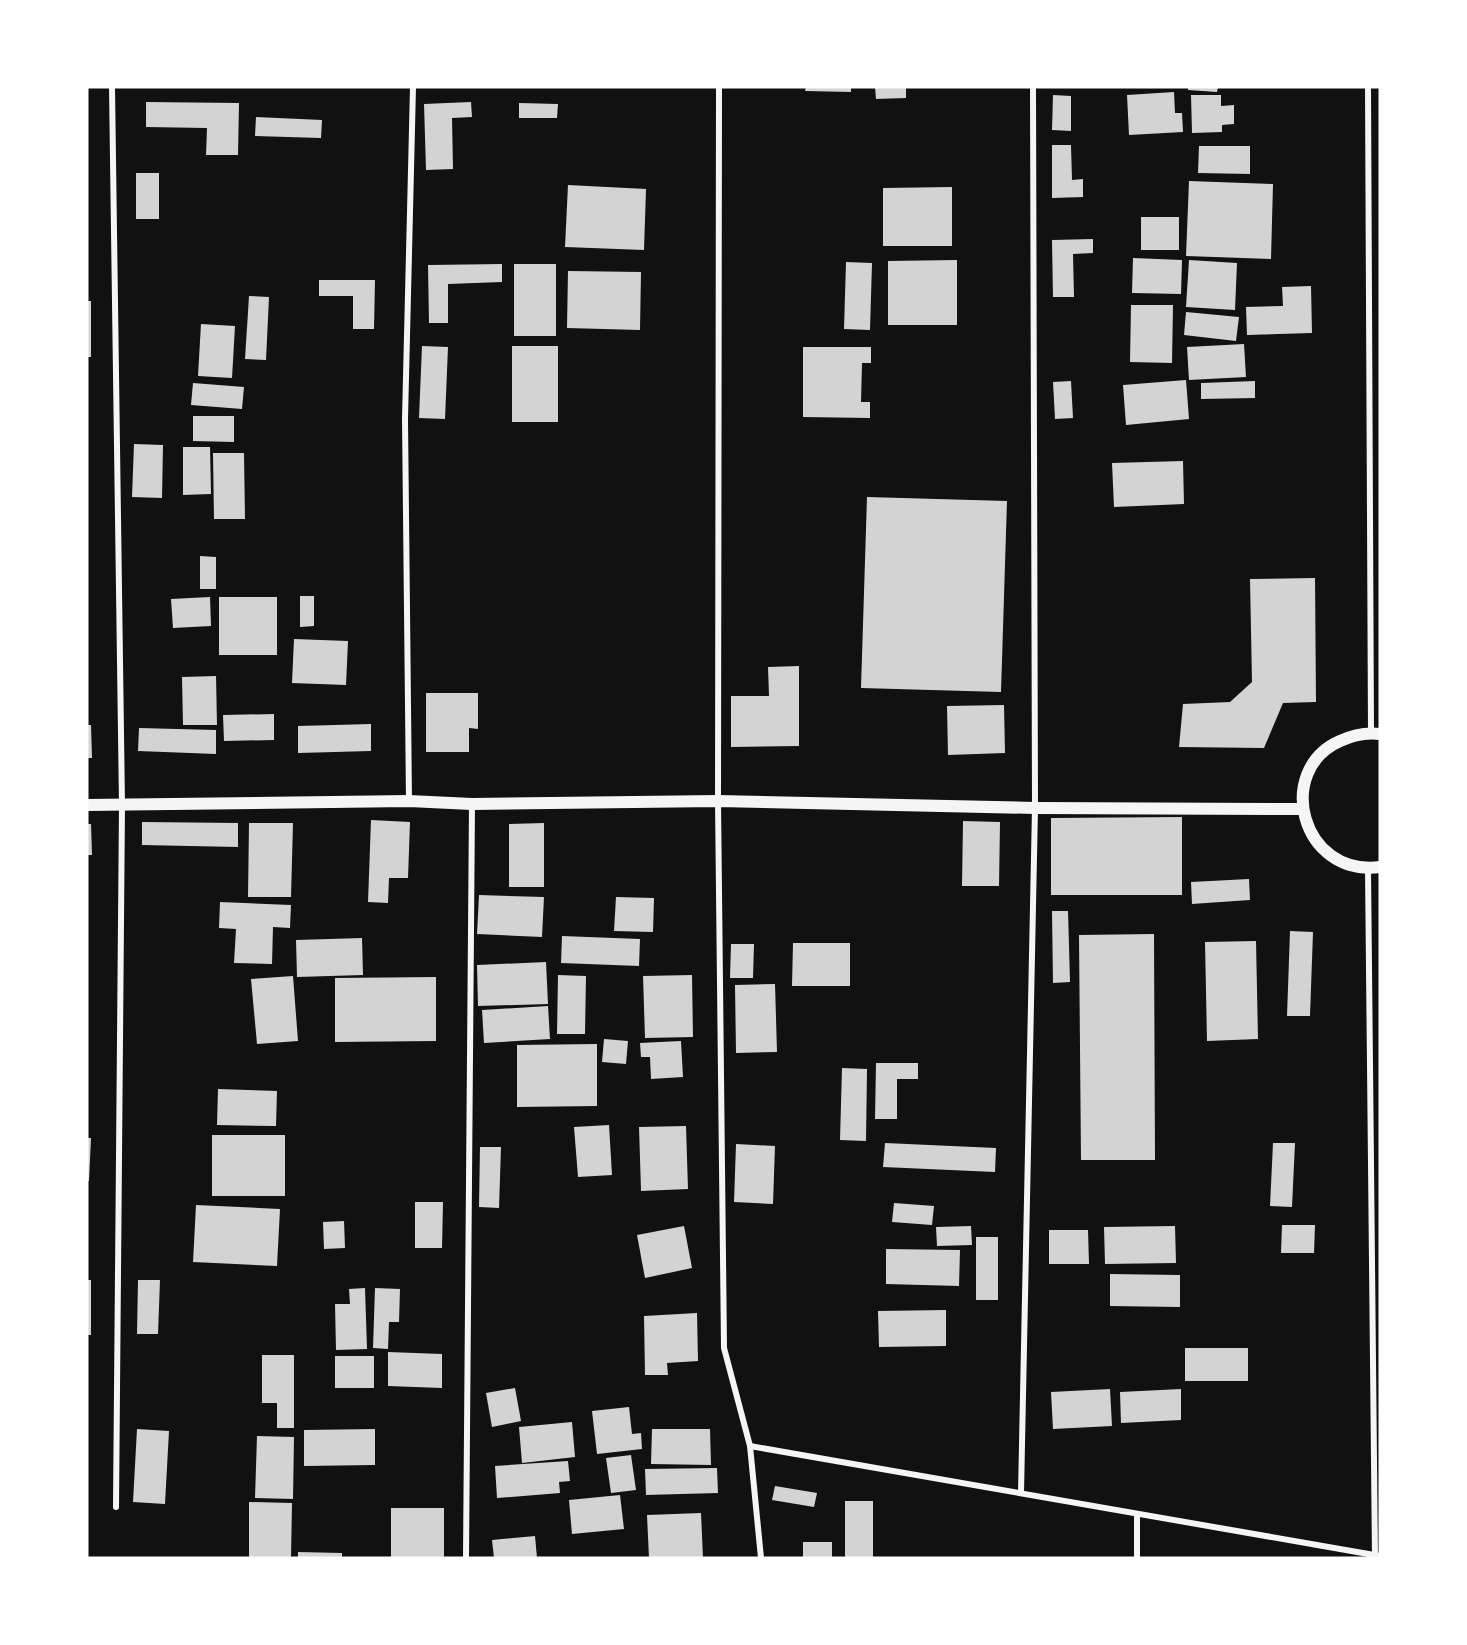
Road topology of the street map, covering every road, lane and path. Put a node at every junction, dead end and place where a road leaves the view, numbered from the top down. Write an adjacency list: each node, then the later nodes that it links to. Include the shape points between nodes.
1 (112, 87): 11 (street)
2 (413, 87): 7 (street, via 405,419)
3 (719, 87): 8 (street)
4 (1033, 87): 12 (street)
5 (1368, 87): 6 (street)
6 (1376, 734): 13 (main road, via 1352,735 1319,756 1303,790)
7 (409, 801): 9 (main road); 11 (main road)
8 (718, 801): 9 (main road); 12 (main road); 15 (street, via 724,1348)
9 (472, 804): 20 (street)
10 (87, 805): 11 (main road)
11 (122, 805): 17 (street)
12 (1035, 808): 13 (main road); 16 (street)
13 (1302, 809): 14 (main road, via 1317,844 1332,857 1349,865)
14 (1374, 868): 19 (street)
15 (750, 1446): 16 (street); 21 (street)
16 (1021, 1493): 18 (street)
17 (116, 1507)
18 (1137, 1514): 19 (street); 22 (street)
19 (1376, 1556)
20 (466, 1558)
21 (761, 1558)
22 (1137, 1558)

